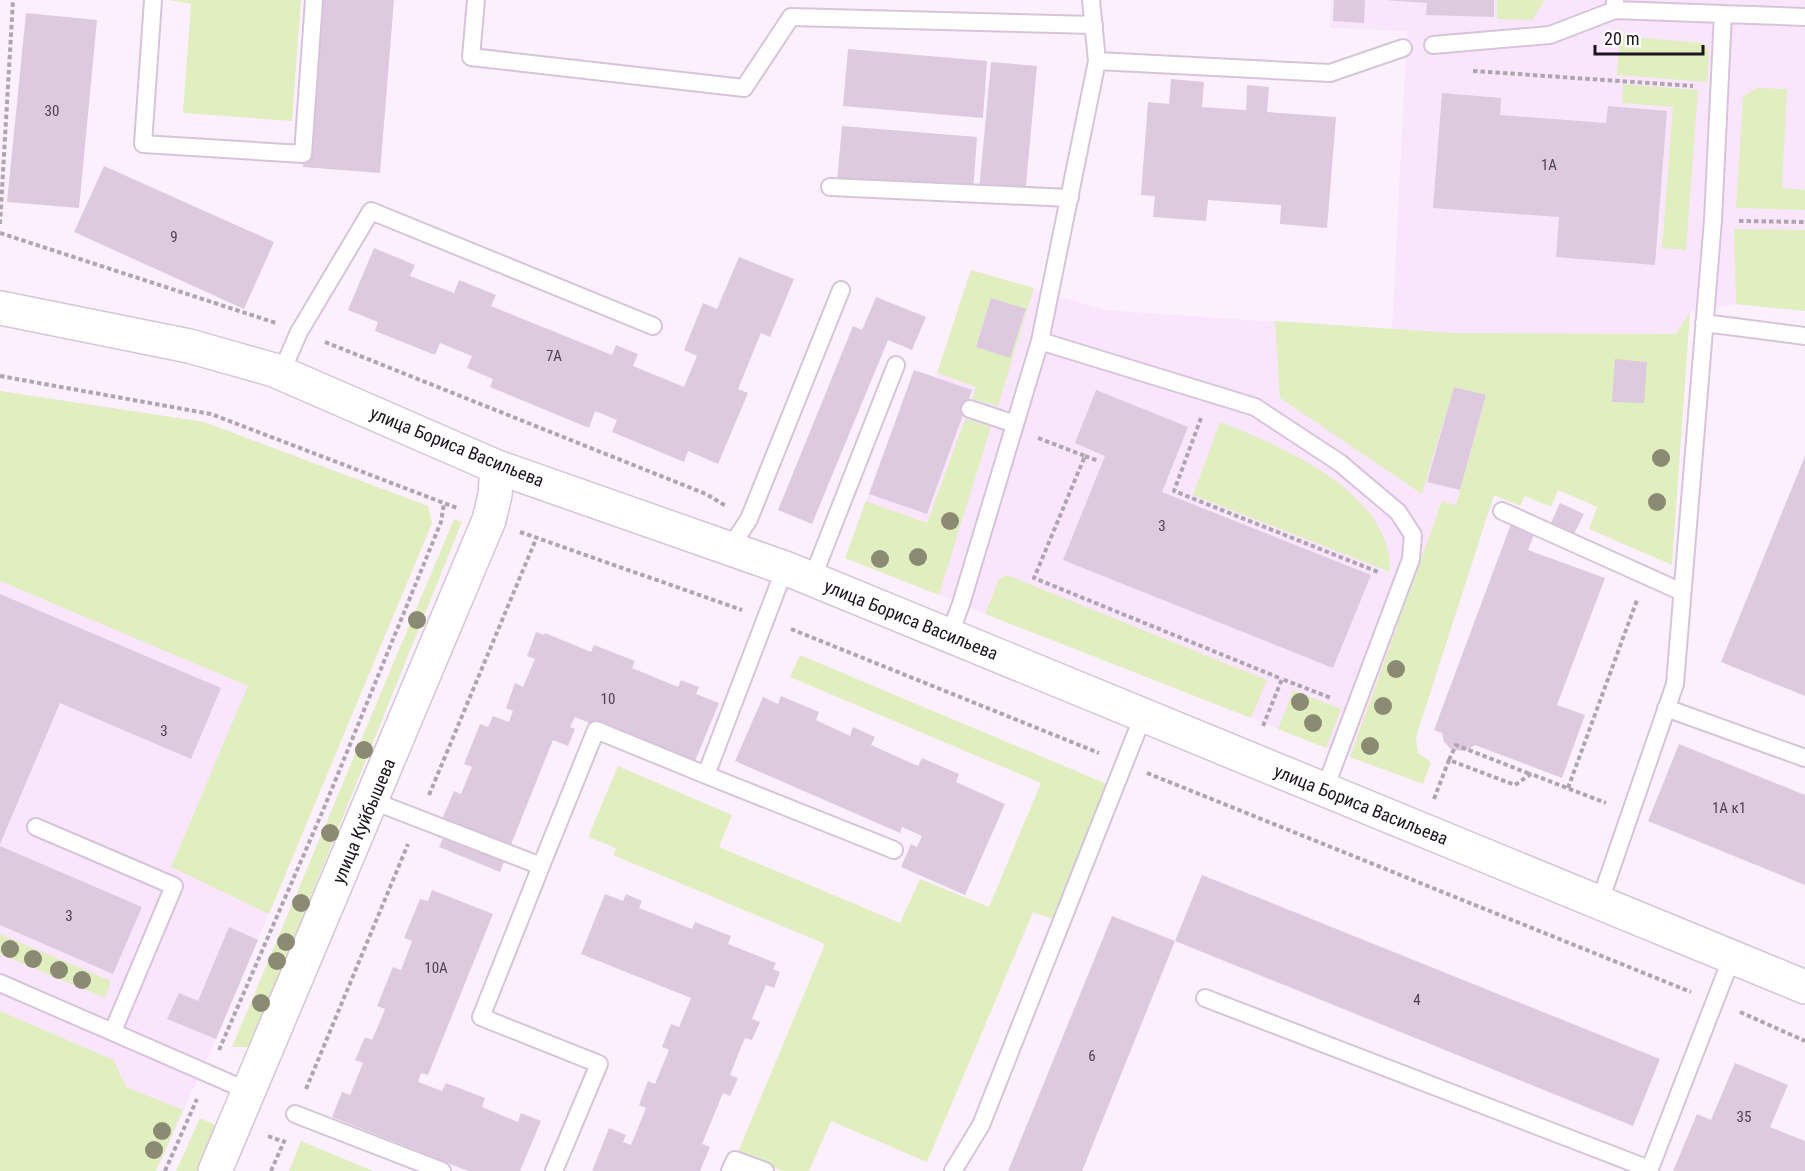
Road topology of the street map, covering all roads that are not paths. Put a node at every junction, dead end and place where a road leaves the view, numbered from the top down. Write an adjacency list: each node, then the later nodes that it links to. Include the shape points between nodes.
1 (153, 0): 2 (lane, via 143,144 303,154)
2 (314, 0)
3 (476, 0): 8 (lane, via 471,57 744,88 791,17)
4 (1091, 0): 8 (lane)
5 (1615, 5): 6 (lane); 9 (lane, via 1550,35)
6 (1723, 14): 7 (lane); 16 (lane)
7 (1805, 16)
8 (1094, 25): 11 (lane)
9 (1432, 45)
10 (1403, 48): 11 (lane, via 1330,73)
11 (1097, 60): 13 (lane)
12 (830, 187): 13 (lane)
13 (1070, 198): 19 (lane)
14 (841, 290): 26 (lane, via 749,519)
15 (0, 308): 21 (street, улица Бориса Васильева, via 189,346)
16 (1704, 323): 18 (lane); 28 (lane)
17 (653, 326): 21 (lane, via 371,211 299,332)
18 (1805, 336)
19 (1040, 341): 23 (lane); 34 (lane, via 1255,407 1340,463 1398,512 1413,535 1412,559)
20 (896, 365): 27 (lane)
21 (281, 373): 24 (street, улица Бориса Васильева)
22 (970, 409): 23 (lane)
23 (1015, 426): 29 (lane)
24 (497, 466): 26 (street, улица Бориса Васильева); 35 (street, улица Куйбышева, via 489,520)
25 (1502, 511): 28 (lane)
26 (730, 549): 27 (street, улица Бориса Васильева)
27 (798, 574): 29 (street, улица Бориса Васильева); 33 (lane, via 766,619)
28 (1682, 591): 30 (lane, via 1675,684)
29 (949, 636): 31 (street, улица Бориса Васильева)
30 (1666, 708): 32 (lane); 39 (lane)
31 (1143, 716): 34 (street, улица Бориса Васильева); 53 (lane, via 981,1125)
32 (1805, 758)
33 (706, 775): 37 (lane); 38 (lane, via 596,730)
34 (1324, 791): 39 (street, улица Бориса Васильева)
35 (373, 801): 38 (lane); 45 (street, улица Куйбышева)
36 (36, 827): 44 (lane, via 174,886)
37 (894, 850)
38 (541, 867): 50 (lane, via 481,1017 599,1064)
39 (1599, 901): 40 (street, улица Бориса Васильева)
40 (1732, 957): 42 (street, улица Бориса Васильева); 47 (lane)
41 (0, 983): 44 (lane)
42 (1805, 987)
43 (1205, 998): 47 (lane)
44 (113, 1031): 45 (lane)
45 (248, 1091): 48 (street, улица Куйбышева)
46 (295, 1114): 49 (lane)
47 (1649, 1170)
48 (216, 1171)
49 (442, 1171)
50 (554, 1171)
51 (730, 1171): 52 (lane, via 735,1160)
52 (765, 1171)
53 (953, 1171)

